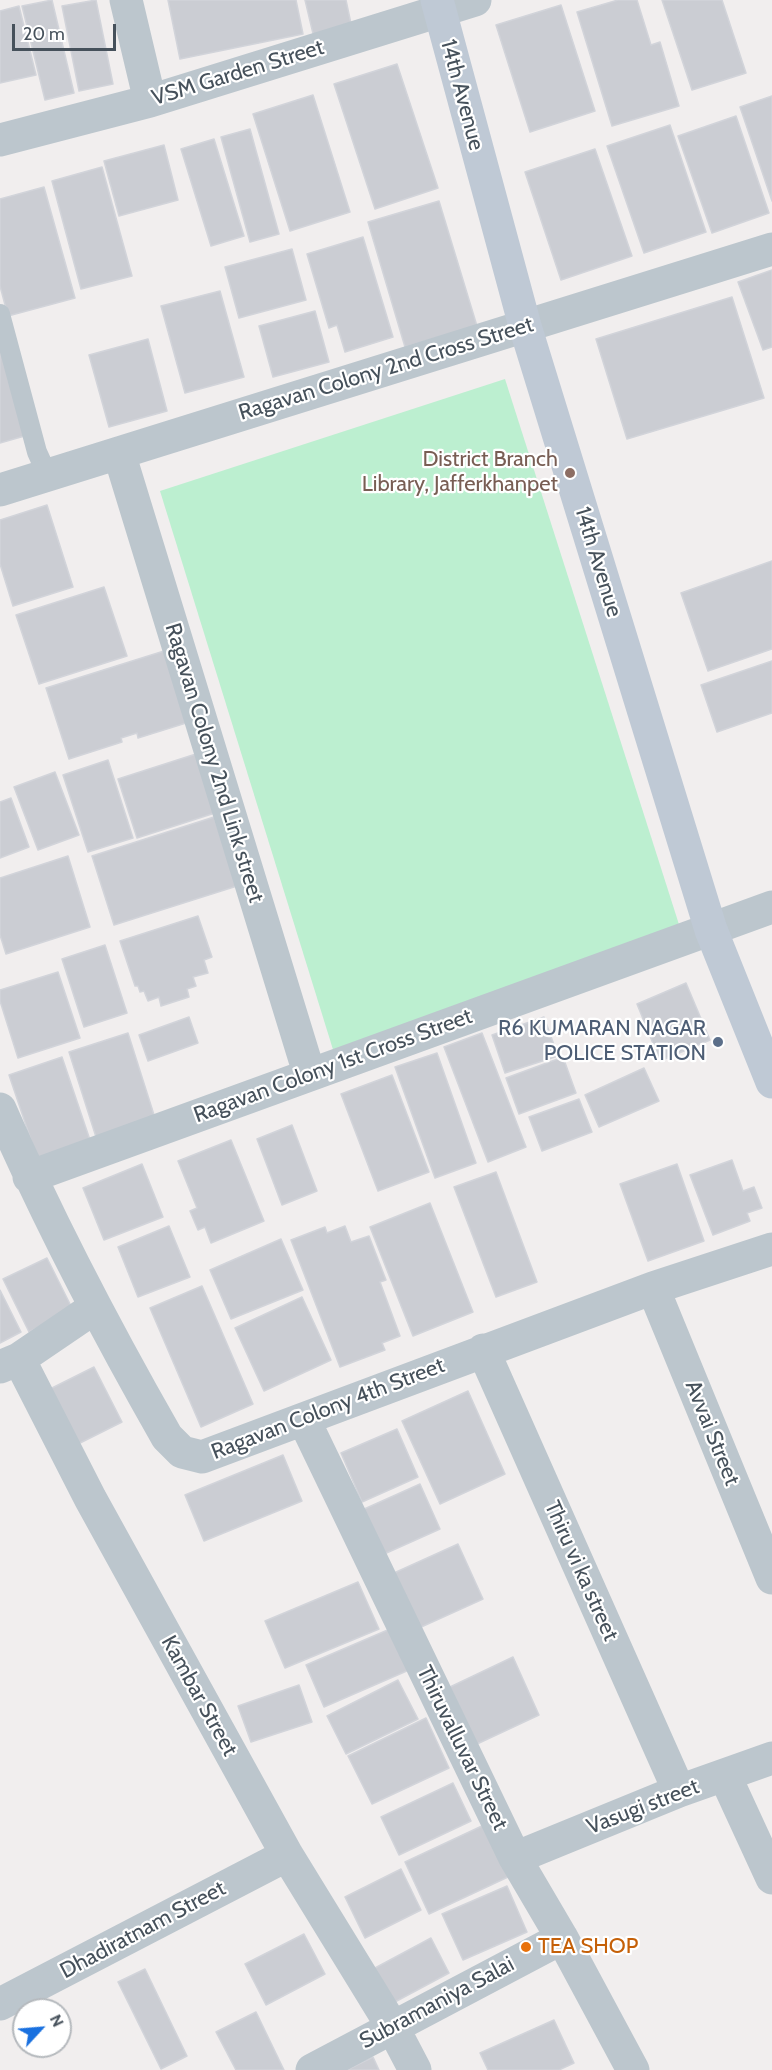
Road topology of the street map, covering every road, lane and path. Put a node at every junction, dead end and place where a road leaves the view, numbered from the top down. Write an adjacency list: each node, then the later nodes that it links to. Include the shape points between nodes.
1 (126, 0): 4 (street)
2 (475, 0): 3 (street, VSM Garden Street)
3 (438, 5): 4 (street, VSM Garden Street); 8 (street, 14th Avenue)
4 (150, 101): 5 (street, VSM Garden Street)
5 (0, 140)
6 (772, 249): 8 (street, Ragavan Colony 2nd Cross Street)
7 (0, 314): 10 (lane, via 37,452)
8 (525, 326): 9 (street, Ragavan Colony 2nd Cross Street); 13 (street, 14th Avenue)
9 (119, 453): 10 (street, Ragavan Colony 2nd Cross Street); 14 (street, Ragavan Colony 2nd Link street)
10 (47, 474): 11 (street, Ragavan Colony 2nd Cross Street)
11 (0, 490)
12 (772, 907): 13 (street, Ragavan Colony 1st Cross Street)
13 (711, 930): 14 (street, Ragavan Colony 1st Cross Street); 15 (street, 14th Avenue)
14 (309, 1074): 17 (street, Ragavan Colony 1st Cross Street)
15 (772, 1082)
16 (0, 1109): 17 (street, Ragavan Colony 4th Street)
17 (30, 1177): 20 (street, Ragavan Colony 4th Street)
18 (772, 1250): 19 (street, Ragavan Colony 4th Street)
19 (653, 1288): 21 (street, Ragavan Colony 4th Street); 24 (street, Avvai Street)
20 (94, 1308): 22 (street); 23 (street, Ragavan Colony 4th Street, via 167,1437 182,1452 202,1457)
21 (483, 1350): 23 (street, Ragavan Colony 4th Street); 27 (street, Thiru vi ka street)
22 (10, 1363): 28 (street, Kambar Street, via 90,1498)
23 (304, 1420): 29 (street, Thiruvalluvar Street)
24 (772, 1578)
25 (772, 1758): 26 (street, Vasugi street)
26 (725, 1776): 27 (street, Vasugi street); 30 (street)
27 (679, 1791): 29 (street, Vasugi street)
28 (286, 1855): 32 (street, Dhadiratnam Street); 33 (street, Kambar Street)
29 (515, 1858): 31 (street, Thiruvalluvar Street)
30 (772, 1878)
31 (562, 1938): 33 (street, Subramaniya Salai); 36 (street, Thiruvalluvar Street)
32 (0, 2004)
33 (392, 2026): 34 (street, Subramaniya Salai); 35 (street, Kambar Street)
34 (312, 2070)
35 (415, 2070)
36 (633, 2070)

